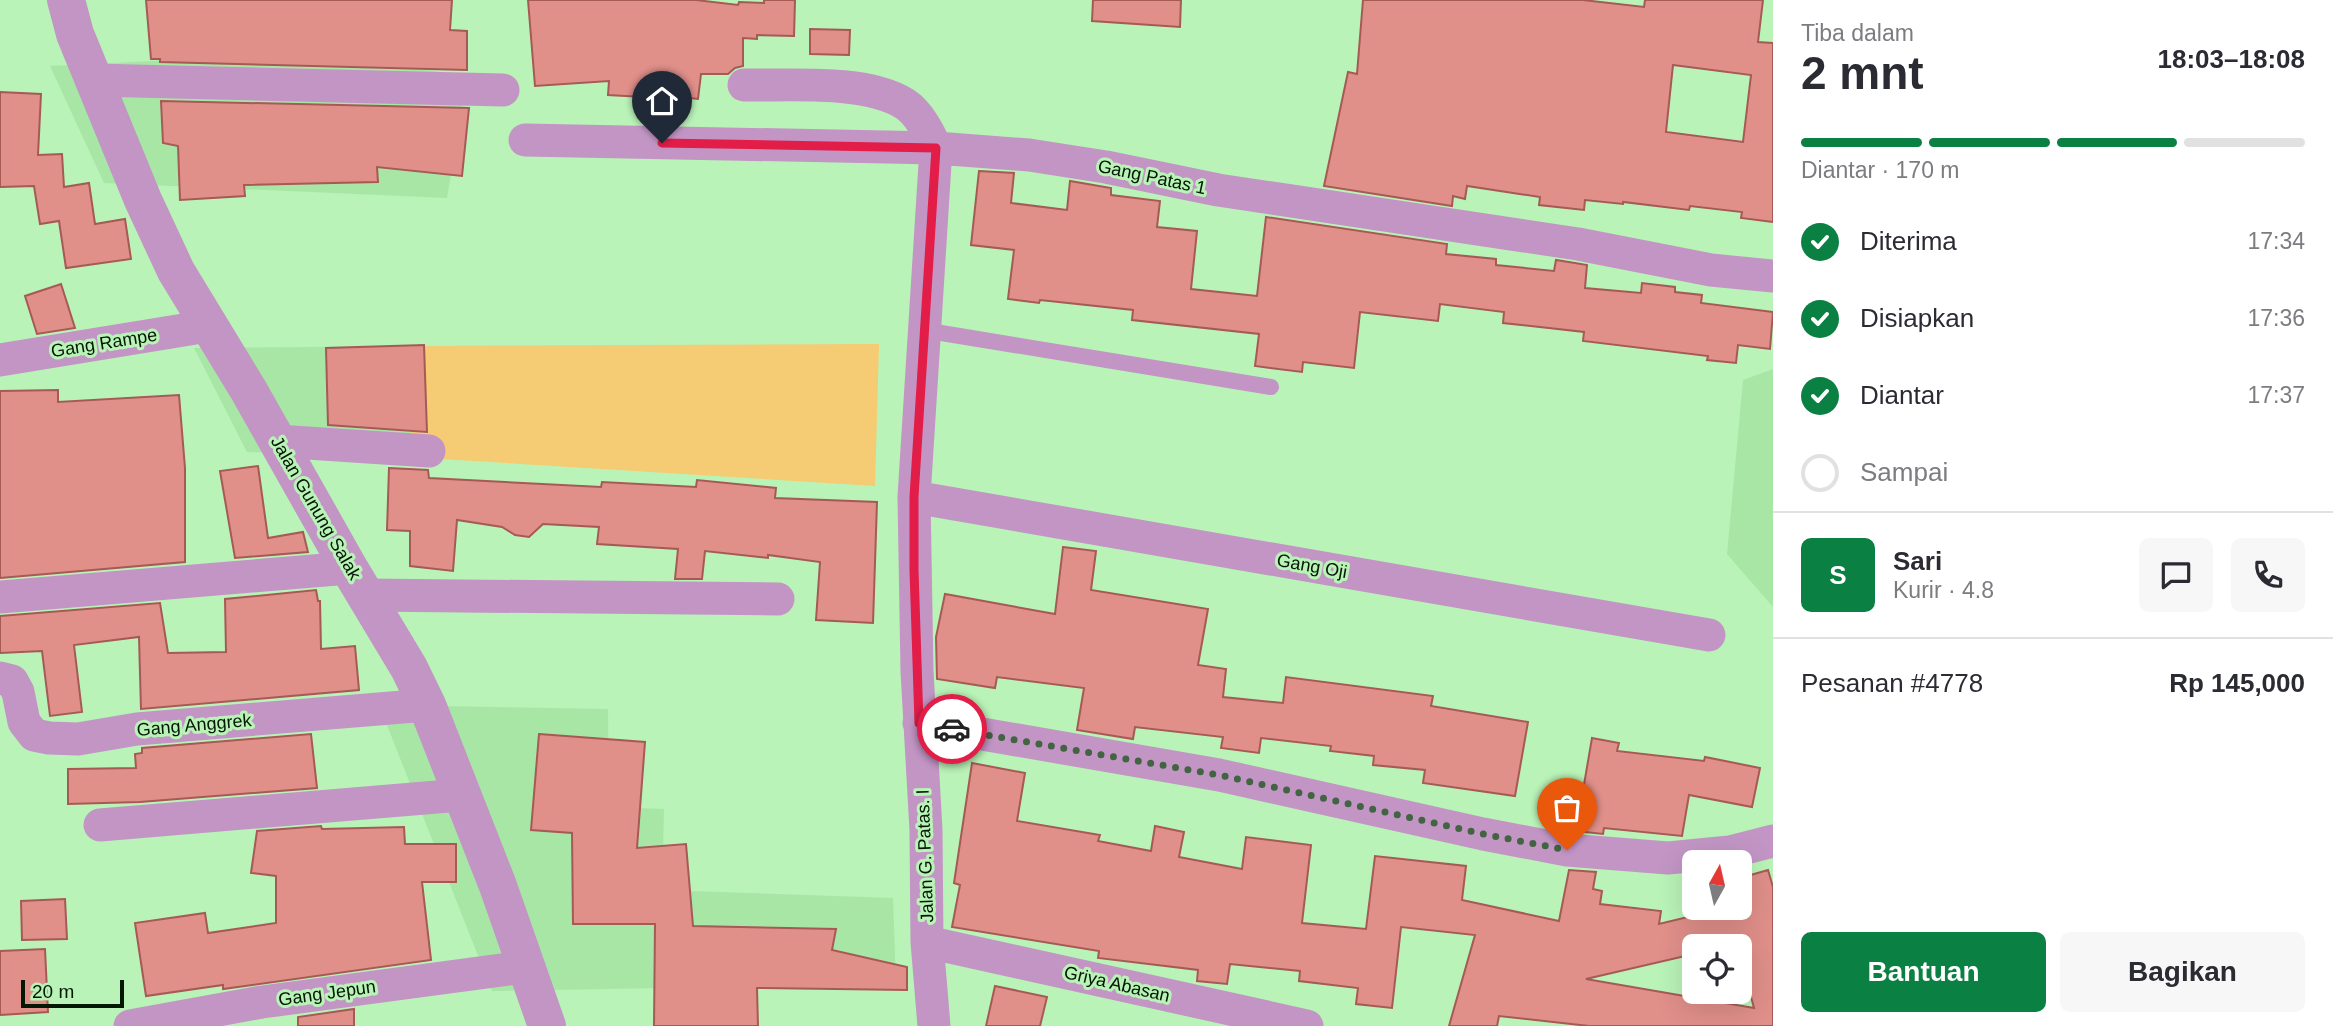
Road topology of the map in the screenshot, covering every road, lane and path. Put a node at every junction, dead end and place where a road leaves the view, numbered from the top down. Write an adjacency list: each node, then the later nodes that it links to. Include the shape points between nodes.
1 (66, 0): 2 (street, Jalan Gunung Salak)
2 (94, 80): 4 (street); 8 (street, Jalan Gunung Salak, via 170,259)
3 (744, 85): 6 (street, via 838,86 880,94 906,105)
4 (503, 90)
5 (525, 140): 6 (street, Gang Patas 1)
6 (936, 148): 7 (street, Gang Patas 1, via 1106,166 1218,190 1578,244 1711,270); 9 (street, Jalan G. Patas. I)
7 (1773, 275)
8 (208, 326): 10 (street, Gang Rampe); 12 (street, Jalan Gunung Salak)
9 (923, 330): 11 (lane); 14 (street, Jalan G. Patas. I)
10 (0, 360)
11 (1272, 387)
12 (277, 441): 13 (street); 15 (street, Jalan Gunung Salak)
13 (429, 451)
14 (914, 497): 18 (street, Gang Oji); 21 (street, Jalan G. Patas. I)
15 (358, 582): 16 (street); 17 (street); 20 (street, Jalan Gunung Salak)
16 (0, 597)
17 (778, 599)
18 (1709, 635)
19 (0, 678): 20 (street, Gang Anggrek, via 12,681 24,722 34,735 49,738 78,739 137,729)
20 (427, 705): 22 (street, Jalan Gunung Salak)
21 (919, 723): 24 (street, via 1219,775 1567,850 1668,858 1730,852); 25 (street, Jalan G. Patas. I)
22 (461, 795): 23 (street); 26 (street, Jalan Gunung Salak)
23 (100, 825)
24 (1773, 841)
25 (927, 942): 29 (street, Jalan G. Patas. I); 30 (street, Griya Abasan)
26 (524, 967): 27 (street, Gang Jepun, via 262,1002); 28 (street, Jalan Gunung Salak)
27 (130, 1026)
28 (547, 1026)
29 (934, 1026)
30 (1307, 1026)

